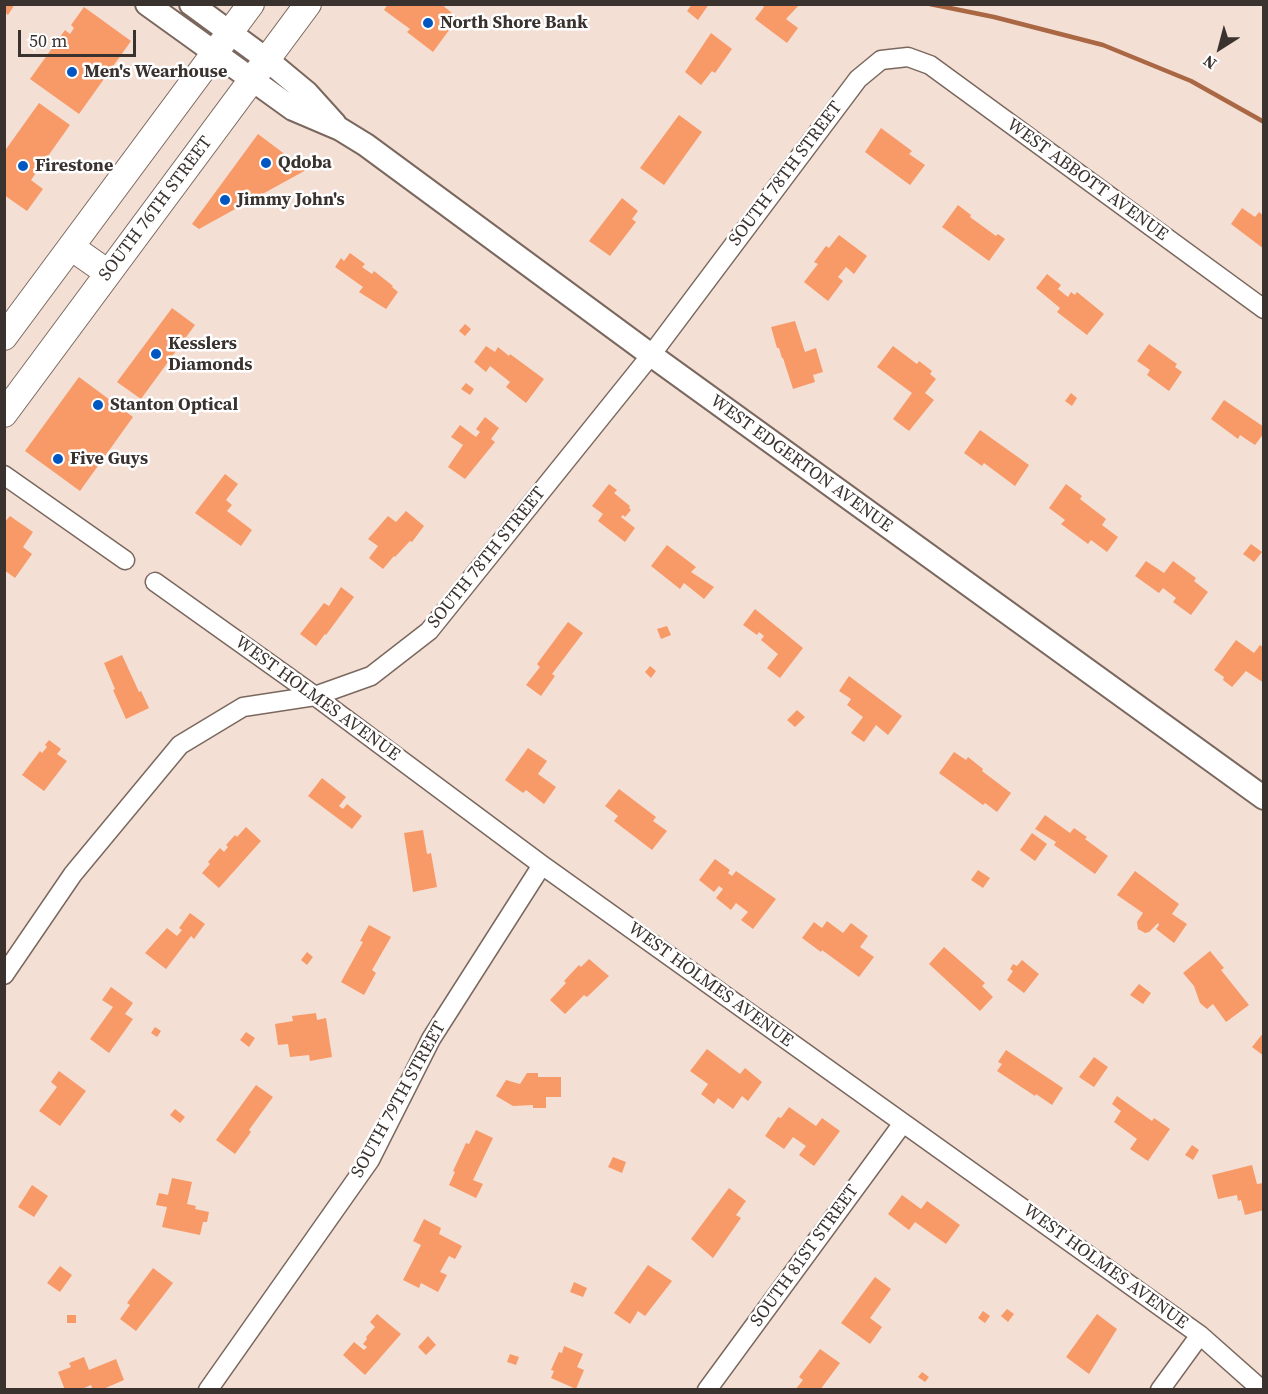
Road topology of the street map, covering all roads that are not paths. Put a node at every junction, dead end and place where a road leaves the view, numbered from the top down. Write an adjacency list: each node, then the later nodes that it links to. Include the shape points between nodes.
1 (147, 4): 6 (street, WEST EDGERTON AVENUE)
2 (191, 4): 5 (street, WEST EDGERTON AVENUE)
3 (252, 4): 5 (main road)
4 (308, 4): 8 (main road, SOUTH 76TH STREET)
5 (230, 33): 6 (main road); 8 (street, WEST EDGERTON AVENUE)
6 (214, 53): 9 (street, WEST EDGERTON AVENUE); 11 (main road)
7 (908, 57): 13 (street, WEST ABBOTT AVENUE, via 930,66); 15 (street, SOUTH 78TH STREET, via 881,60 858,79)
8 (266, 59): 9 (main road, SOUTH 76TH STREET); 10 (street, WEST EDGERTON AVENUE, via 307,93)
9 (251, 80): 10 (street, WEST EDGERTON AVENUE, via 293,109); 12 (main road, SOUTH 76TH STREET)
10 (340, 129): 15 (street, WEST EDGERTON AVENUE)
11 (71, 247): 12 (main road); 14 (main road)
12 (108, 273): 16 (main road, SOUTH 76TH STREET)
13 (1263, 309)
14 (4, 337)
15 (651, 355): 20 (street, SOUTH 78TH STREET, via 429,631 371,676); 21 (street, WEST EDGERTON AVENUE)
16 (4, 414)
17 (4, 475): 18 (street)
18 (125, 561)
19 (155, 582): 20 (street, WEST HOLMES AVENUE)
20 (315, 696): 22 (street, WEST HOLMES AVENUE); 23 (street, SOUTH 78TH STREET, via 243,706 180,746 73,874)
21 (1263, 798)
22 (542, 865): 24 (street, WEST HOLMES AVENUE); 26 (street, SOUTH 79TH STREET, via 431,1039 370,1160)
23 (4, 975)
24 (903, 1123): 25 (street, WEST HOLMES AVENUE); 27 (street, SOUTH 81ST STREET)
25 (1200, 1335): 28 (street); 29 (street, WEST HOLMES AVENUE)
26 (208, 1389)
27 (707, 1389)
28 (1160, 1389)
29 (1262, 1389)

